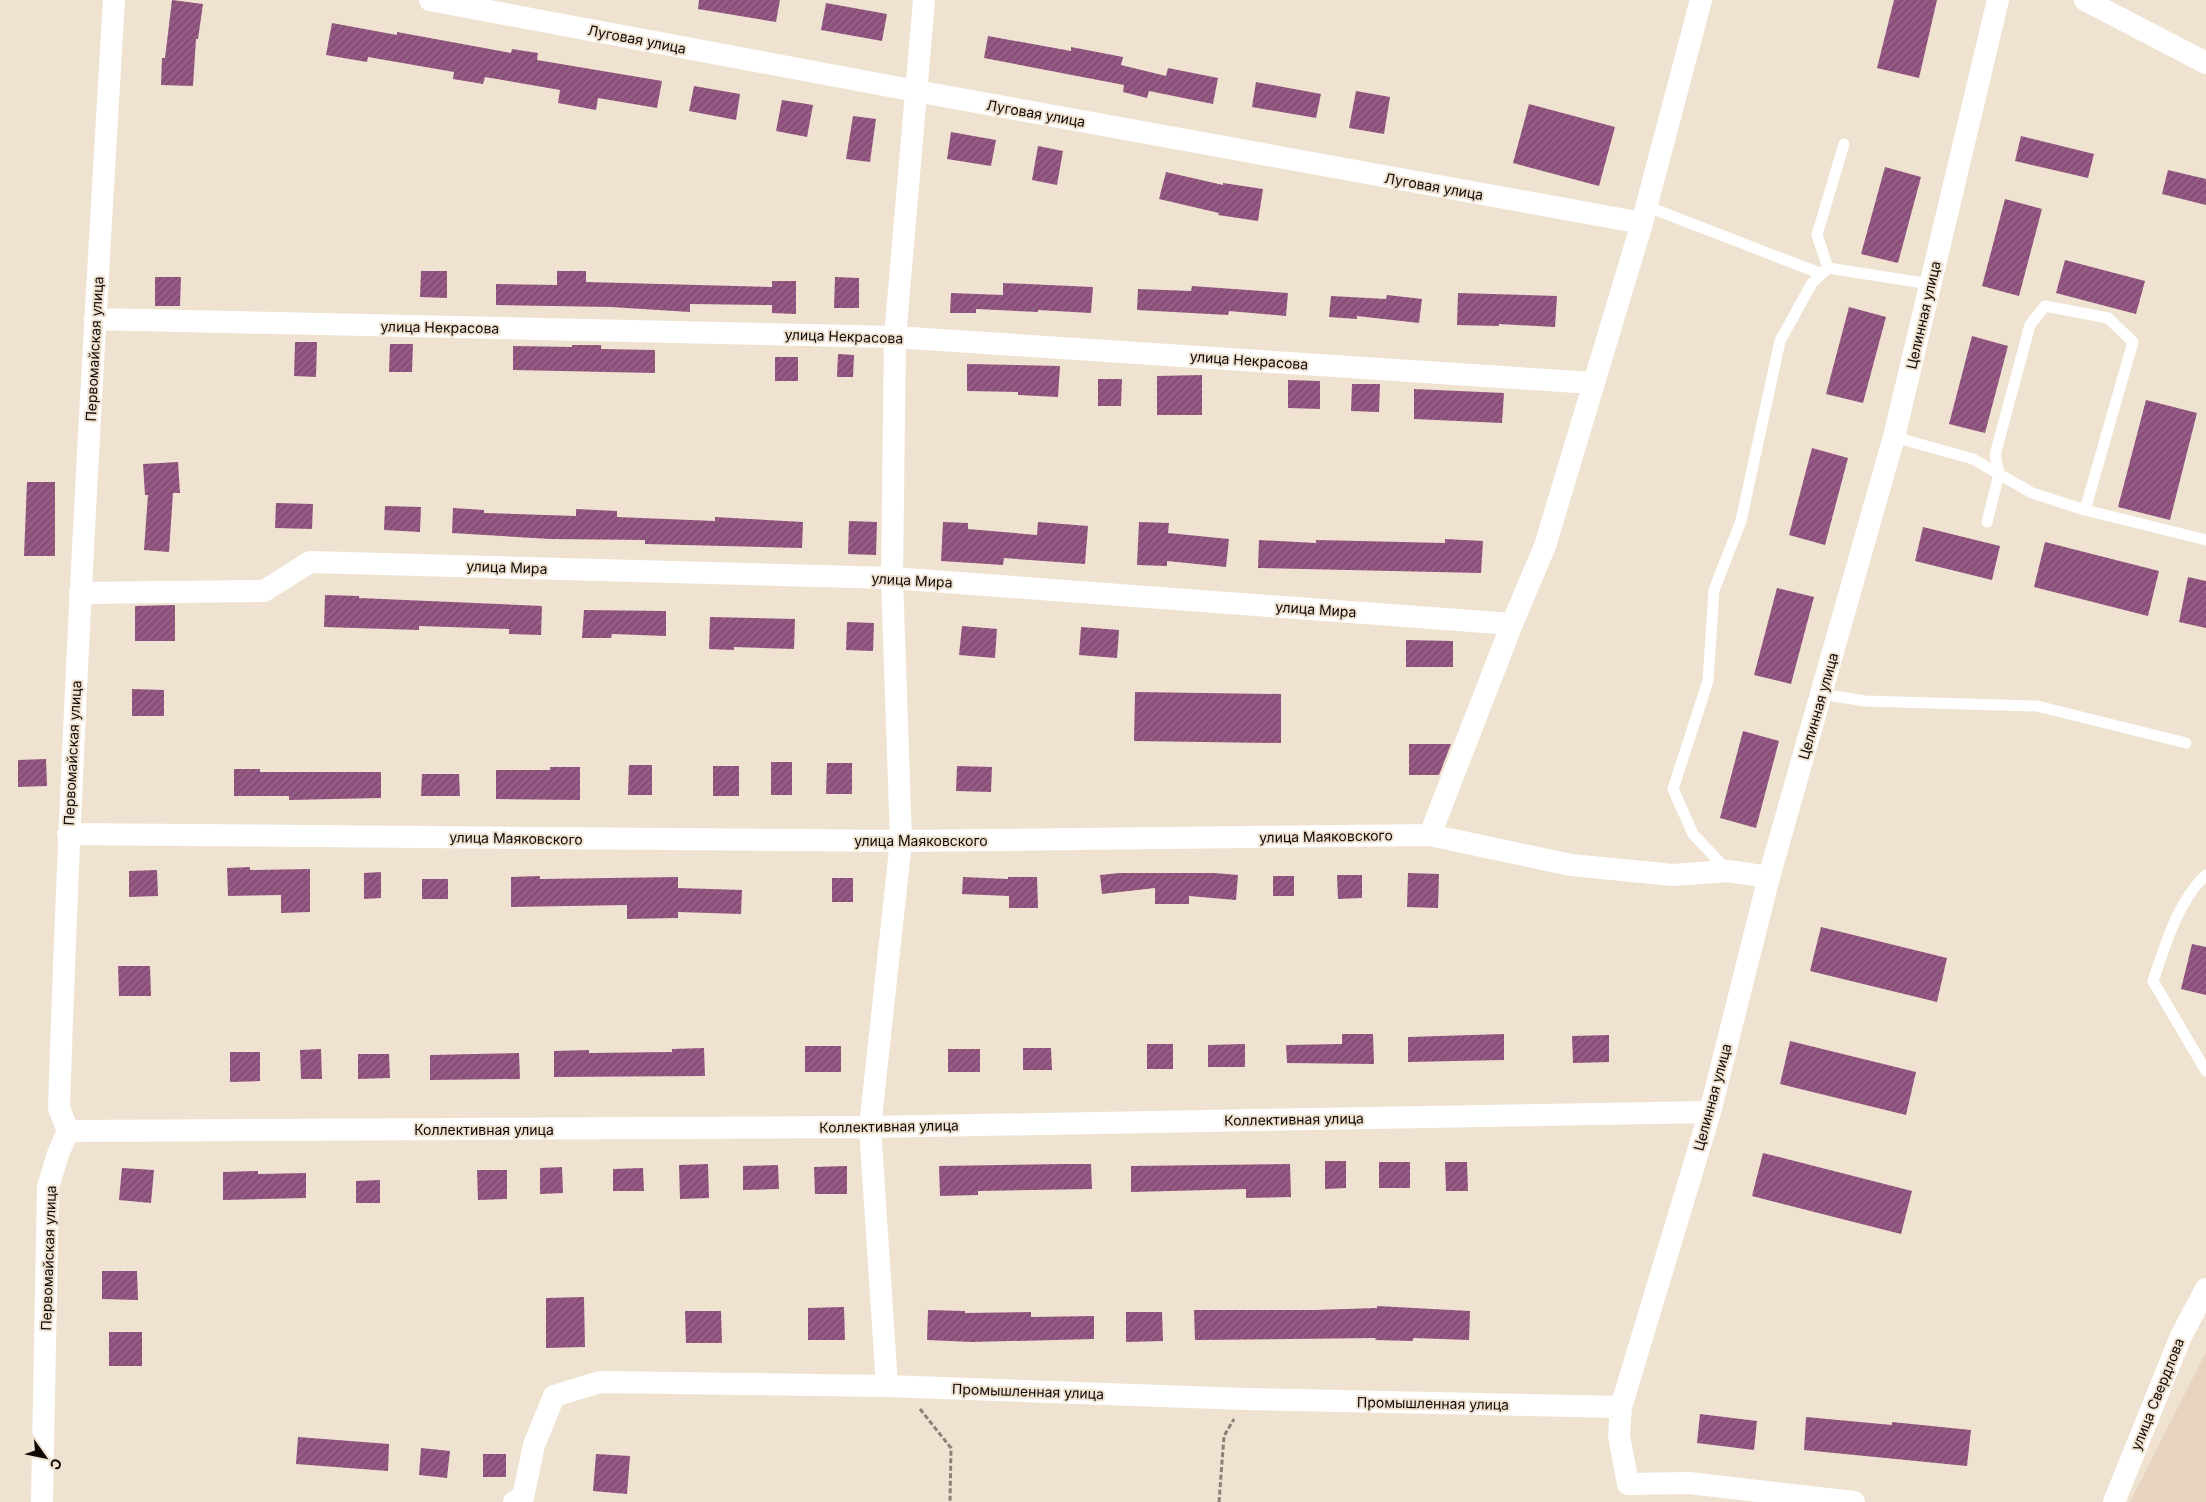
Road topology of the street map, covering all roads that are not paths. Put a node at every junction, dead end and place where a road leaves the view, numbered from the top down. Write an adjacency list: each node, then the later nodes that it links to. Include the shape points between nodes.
1 (114, 0): 13 (street, Первомайская улица)
2 (430, 0): 8 (street, Луговая улица)
3 (924, 0): 8 (street)
4 (1700, 0): 10 (street)
5 (1998, 0): 12 (street, Целинная улица)
6 (2085, 0): 7 (street)
7 (2206, 63)
8 (916, 91): 10 (street, Луговая улица); 14 (street)
9 (1844, 144): 11 (lane, via 1817,235)
10 (1644, 215): 11 (lane); 15 (street)
11 (1825, 271): 12 (lane); 29 (lane, via 1812,283 1780,341 1741,521 1714,590 1708,681 1673,789 1693,834)
12 (1930, 284): 16 (street, Целинная улица)
13 (95, 319): 14 (street, улица Некрасова); 22 (street, Первомайская улица)
14 (895, 337): 15 (street, улица Некрасова); 21 (street)
15 (1592, 384): 23 (street, via 1545,546)
16 (1894, 437): 17 (lane, via 1973,459); 24 (street, Целинная улица)
17 (1999, 474): 18 (lane, via 2032,493); 18 (lane, via 1995,455 2030,324 2045,306 2108,318 2133,342); 19 (lane)
18 (2085, 510): 20 (lane)
19 (1987, 522)
20 (2206, 540)
21 (892, 578): 22 (street, улица Мира, via 310,562 264,591); 23 (street, улица Мира); 28 (street)
22 (80, 593): 26 (street, Первомайская улица)
23 (1512, 624): 27 (street)
24 (1821, 694): 25 (lane, via 1865,701 2037,706); 31 (street, Целинная улица)
25 (2186, 743)
26 (68, 834): 28 (street, улица Маяковского); 35 (street, Первомайская улица, via 59,1108)
27 (1430, 835): 28 (street, улица Маяковского); 29 (street, улица Маяковского, via 1570,865 1673,874)
28 (900, 841): 34 (street)
29 (1728, 871): 31 (street, улица Маяковского)
30 (2206, 875): 32 (lane, via 2196,884 2171,929 2154,981)
31 (1769, 877): 33 (street, Целинная улица)
32 (2206, 1072)
33 (1710, 1112): 34 (street, Коллективная улица); 38 (street, Целинная улица)
34 (870, 1127): 35 (street, Коллективная улица); 37 (street)
35 (68, 1131): 39 (street, Первомайская улица, via 48,1187)
36 (2206, 1289): 42 (street, улица Свердлова, via 2181,1336)
37 (887, 1386): 38 (street, Промышленная улица, via 1245,1399); 40 (street, Промышленная улица, via 600,1382 554,1396 534,1445 523,1497)
38 (1621, 1407): 41 (street, Целинная улица, via 1619,1436 1628,1484 1689,1483)
39 (42, 1502)
40 (514, 1502)
41 (1854, 1502)
42 (2114, 1502)

